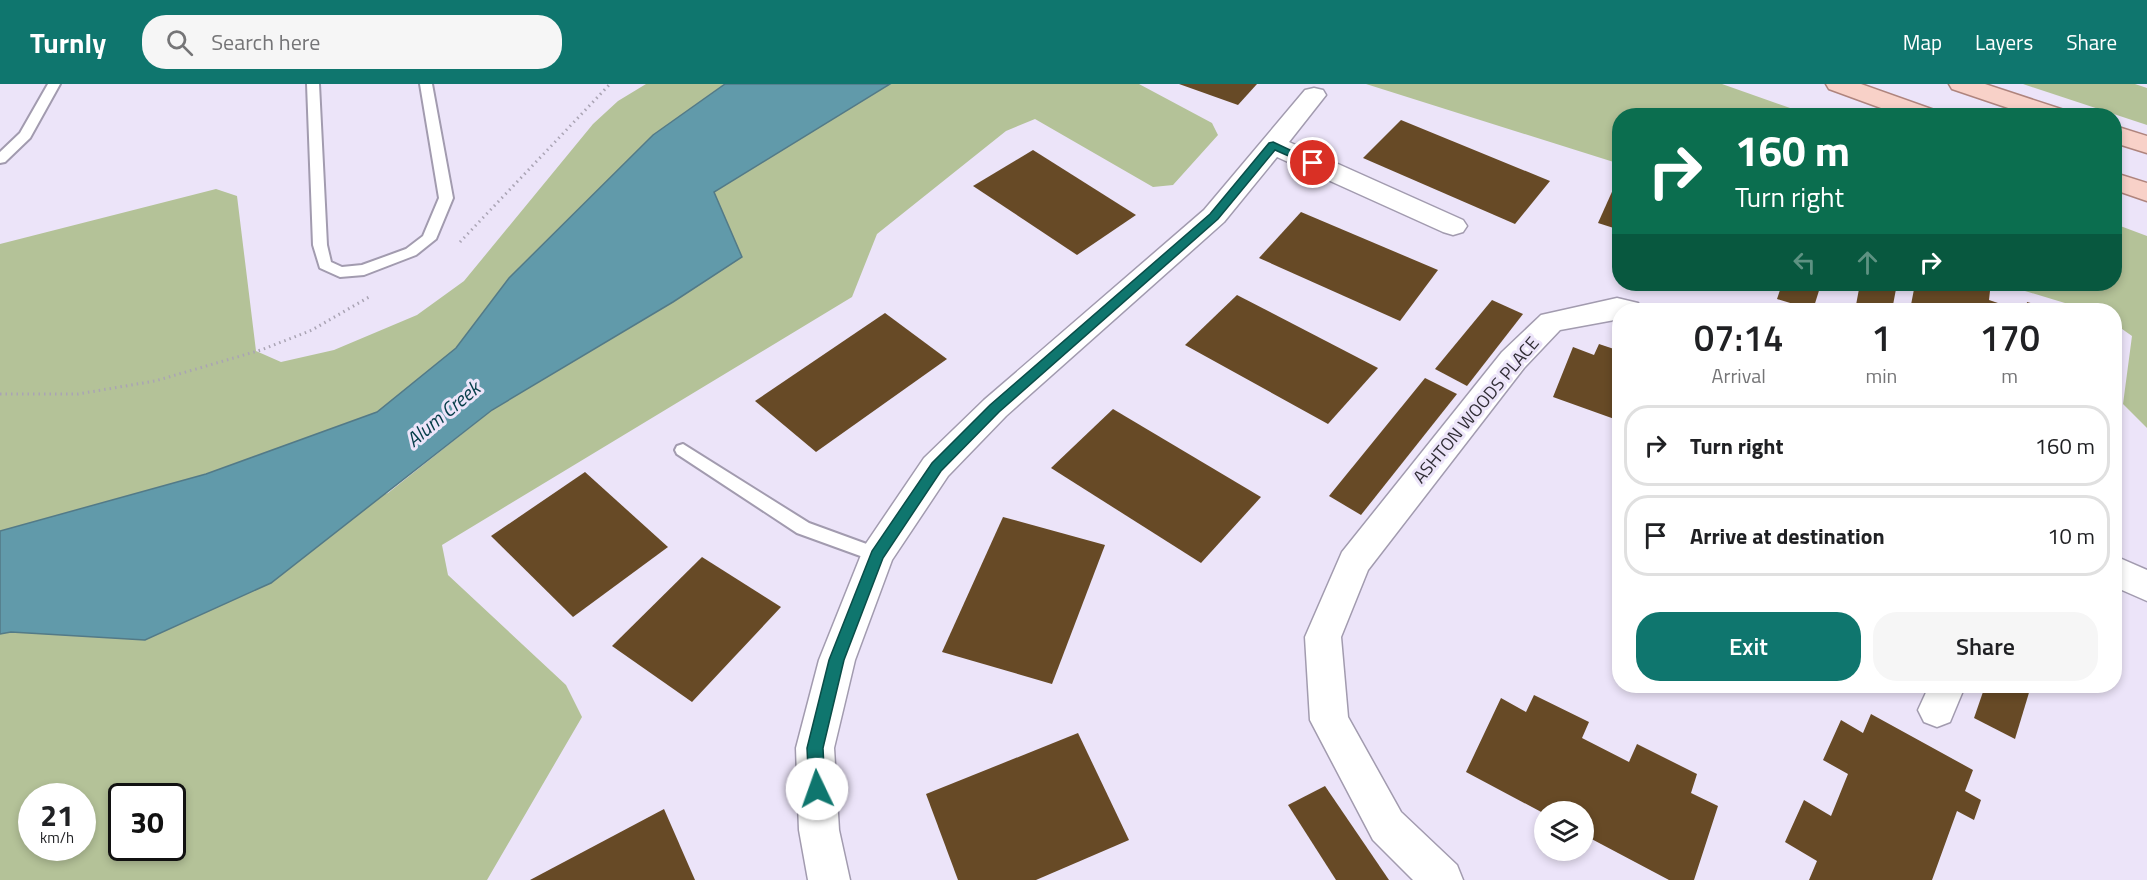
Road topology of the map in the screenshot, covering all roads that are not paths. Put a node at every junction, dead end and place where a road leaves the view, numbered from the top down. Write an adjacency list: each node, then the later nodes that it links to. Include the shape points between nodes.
1 (54, 84): 12 (lane, via 25,135)
2 (313, 84): 3 (lane, via 320,245 325,265 340,272 364,270 411,252 429,239 446,198)
3 (426, 84)
4 (1838, 84): 7 (main road)
5 (1961, 84): 8 (main road)
6 (1314, 95): 10 (street)
7 (1906, 108)
8 (2034, 108)
9 (2122, 136): 11 (main road)
10 (1273, 145): 15 (street); 18 (street, via 1214,216 994,408 936,467)
11 (2147, 145)
12 (0, 159)
13 (2122, 183): 14 (main road)
14 (2147, 192)
15 (1453, 226)
16 (1612, 309): 22 (street, ASHTON WOODS PLACE, via 1551,322 1513,360 1354,562 1323,637 1329,720 1387,826)
17 (683, 450): 18 (lane, via 803,528)
18 (877, 555): 21 (street, via 837,660 815,748 819,830)
19 (2122, 574): 20 (street)
20 (2147, 586)
21 (829, 880)
22 (1442, 880)

